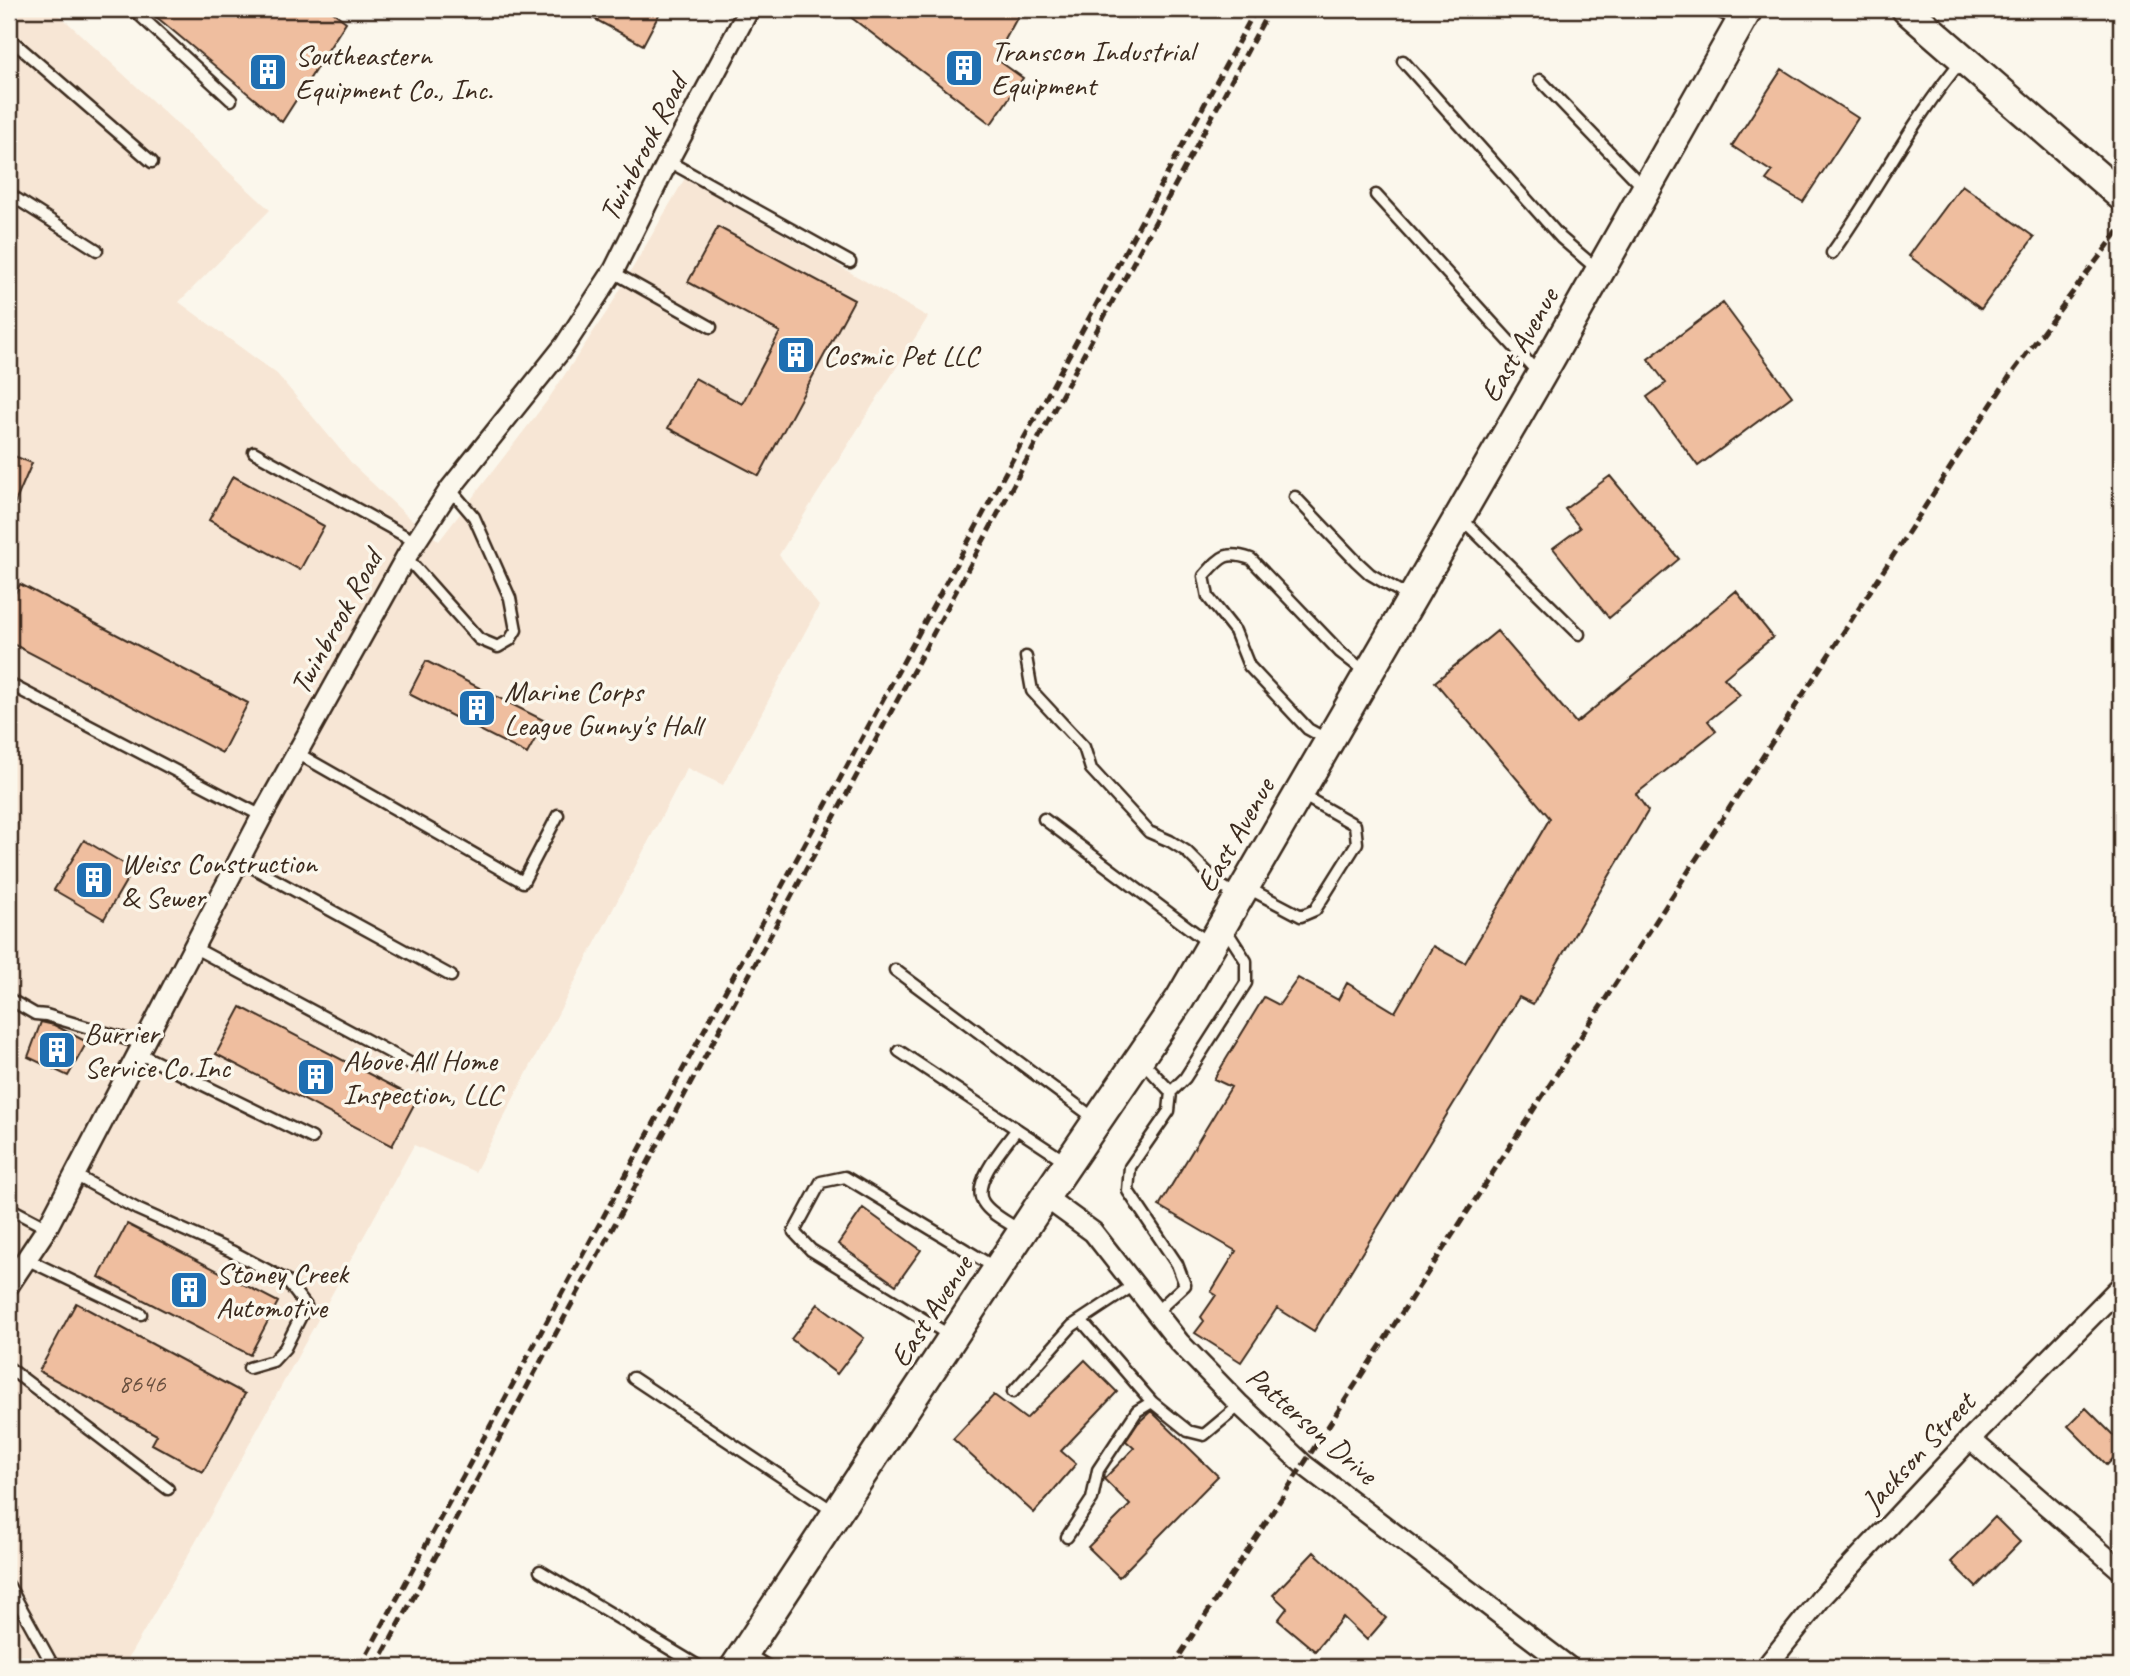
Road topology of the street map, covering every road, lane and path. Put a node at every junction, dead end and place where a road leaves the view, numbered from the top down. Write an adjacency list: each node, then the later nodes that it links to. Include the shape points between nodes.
1 (134, 9): 12 (lane)
2 (749, 9): 13 (street, Twinbrook Road)
3 (1648, 9): 4 (lane)
4 (1659, 9)
5 (1713, 9): 7 (lane)
6 (1906, 9): 9 (street)
7 (1744, 15): 15 (street, East Avenue)
8 (9, 38): 14 (lane)
9 (1963, 59): 18 (street); 20 (lane, via 1936,92)
10 (1403, 61): 22 (lane, via 1561,238)
11 (1540, 80): 15 (lane)
12 (230, 100)
13 (668, 161): 21 (lane); 23 (street, Twinbrook Road)
14 (152, 162)
15 (1646, 190): 22 (street, East Avenue)
16 (9, 194): 19 (lane)
17 (1376, 195): 25 (lane)
18 (2121, 196)
19 (97, 250)
20 (1832, 253)
21 (850, 262)
22 (1600, 271): 25 (street, East Avenue)
23 (613, 272): 24 (lane); 27 (street, Twinbrook Road, via 565,345)
24 (711, 327)
25 (1541, 376): 29 (street, East Avenue)
26 (254, 452): 30 (lane)
27 (450, 489): 30 (street, Twinbrook Road); 30 (lane, via 474,517 510,598 516,630 510,640 498,647 479,639)
28 (1295, 497): 31 (lane, via 1356,561)
29 (1459, 516): 31 (street, East Avenue); 32 (lane)
30 (411, 549): 37 (street, Twinbrook Road)
31 (1411, 598): 34 (street, East Avenue)
32 (1579, 634)
33 (1026, 657): 43 (lane, via 1032,691 1084,747 1091,769 1149,832 1186,851 1220,885)
34 (1367, 673): 36 (street, East Avenue); 36 (lane, via 1340,652 1251,559 1236,554 1222,557 1204,576 1208,597 1235,631 1249,666 1308,729)
35 (9, 684): 40 (lane)
36 (1329, 740): 38 (street, East Avenue)
37 (297, 753): 39 (lane, via 523,882); 40 (street, Twinbrook Road)
38 (1298, 793): 43 (street, East Avenue); 43 (lane, via 1355,825 1357,843 1315,910 1301,916)
39 (558, 816)
40 (262, 817): 42 (street, Twinbrook Road)
41 (1044, 819): 44 (lane)
42 (239, 860): 45 (street, Twinbrook Road); 47 (lane)
43 (1241, 891): 44 (street, East Avenue)
44 (1216, 935): 51 (street, East Avenue); 53 (lane, via 1246,961 1246,983 1185,1078)
45 (193, 947): 49 (street, Twinbrook Road); 52 (lane)
46 (895, 970): 54 (lane)
47 (451, 976)
48 (9, 999): 49 (lane, via 36,1014)
49 (140, 1049): 56 (lane); 58 (street, Twinbrook Road)
50 (899, 1051): 55 (lane)
51 (1139, 1059): 53 (lane); 54 (street, East Avenue)
52 (415, 1066)
53 (1171, 1092): 68 (lane, via 1169,1111 1130,1167 1128,1191 1177,1264 1185,1285)
54 (1097, 1121): 57 (street, East Avenue)
55 (1017, 1129): 57 (lane); 62 (lane, via 982,1179 980,1191 989,1209)
56 (312, 1138)
57 (1068, 1163): 59 (street, East Avenue)
58 (75, 1175): 61 (street, Twinbrook Road); 73 (lane, via 286,1280 306,1306 285,1348 273,1361)
59 (1045, 1197): 62 (street, East Avenue); 66 (street, Patterson Drive, via 1093,1231)
60 (9, 1208): 61 (lane)
61 (47, 1228): 63 (street, Twinbrook Road)
62 (1023, 1232): 64 (street, East Avenue)
63 (26, 1259): 65 (street, Twinbrook Road); 69 (lane)
64 (998, 1269): 71 (street, East Avenue); 71 (lane, via 845,1177 821,1182 793,1233 811,1250)
65 (9, 1285)
66 (1134, 1285): 68 (street, Patterson Drive); 70 (lane)
67 (2121, 1286): 78 (street, Jackson Street)
68 (1156, 1312): 77 (street, Patterson Drive, via 1178,1342)
69 (141, 1314)
70 (1081, 1320): 75 (lane); 76 (lane)
71 (953, 1338): 80 (street, East Avenue)
72 (9, 1368): 79 (lane)
73 (249, 1368)
74 (632, 1378): 80 (lane)
75 (1013, 1392)
76 (1152, 1402): 77 (lane, via 1188,1431 1204,1435); 81 (lane, via 1137,1410 1098,1470 1092,1499)
77 (1240, 1405): 89 (street, Patterson Drive, via 1304,1465)
78 (1970, 1439): 82 (street); 90 (street, Jackson Street, via 1822,1597)
79 (168, 1489)
80 (836, 1513): 85 (street, East Avenue)
81 (1067, 1537)
82 (2121, 1570)
83 (540, 1571): 87 (lane)
84 (9, 1586): 86 (lane)
85 (740, 1660): 88 (lane)
86 (52, 1664)
87 (700, 1667)
88 (769, 1667)
89 (1569, 1667)
90 (1766, 1667)

